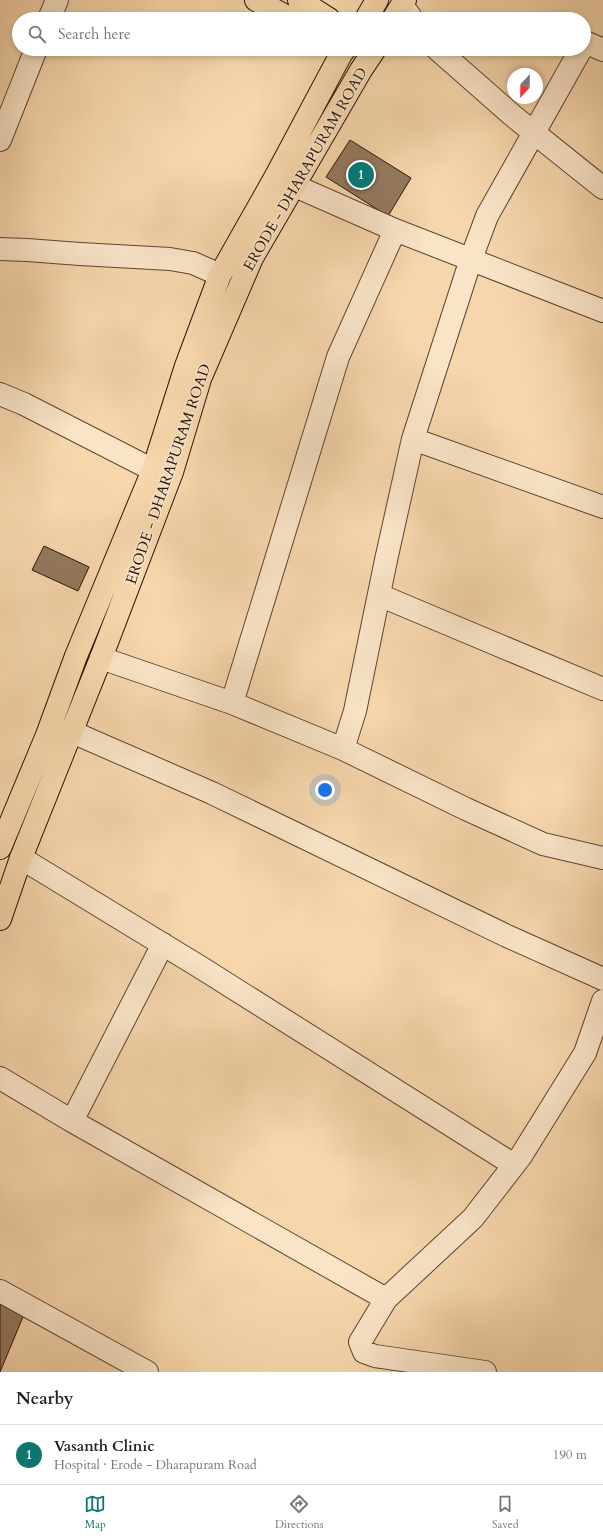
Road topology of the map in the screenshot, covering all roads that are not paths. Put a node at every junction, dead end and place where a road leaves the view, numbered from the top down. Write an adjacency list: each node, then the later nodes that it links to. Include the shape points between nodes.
1 (57, 0): 5 (street)
2 (256, 0): 6 (main road)
3 (299, 0): 7 (main road)
4 (377, 0): 8 (main road)
5 (52, 12)
6 (278, 12)
7 (318, 12)
8 (370, 12)
9 (591, 45): 10 (street)
10 (603, 50)
11 (33, 56): 19 (street)
12 (337, 56): 20 (main road, ERODE - DHARAPURAM ROAD)
13 (346, 56): 17 (main road)
14 (370, 56): 17 (main road, ERODE - DHARAPURAM ROAD)
15 (445, 56): 18 (street)
16 (577, 56): 18 (street)
17 (361, 70): 21 (main road, ERODE - DHARAPURAM ROAD)
18 (534, 133): 22 (street); 25 (street, via 487,216)
19 (0, 140)
20 (276, 176): 21 (street); 26 (main road, ERODE - DHARAPURAM ROAD)
21 (295, 186): 23 (street); 33 (main road, ERODE - DHARAPURAM ROAD, via 252,258 200,379 172,472)
22 (603, 188)
23 (395, 230): 25 (street); 35 (street, via 338,357)
24 (0, 249): 26 (street, via 170,259 193,263)
25 (471, 259): 27 (street); 29 (street)
26 (220, 275): 30 (main road, ERODE - DHARAPURAM ROAD, via 186,366)
27 (603, 311)
28 (0, 394): 30 (street)
29 (413, 438): 31 (street); 32 (street)
30 (153, 470): 38 (main road, ERODE - DHARAPURAM ROAD)
31 (603, 507)
32 (379, 595): 34 (street); 37 (street, via 355,711)
33 (101, 658): 35 (street); 36 (main road, ERODE - DHARAPURAM ROAD)
34 (603, 689)
35 (232, 703): 37 (street)
36 (72, 732): 39 (main road, ERODE - DHARAPURAM ROAD); 43 (street, via 212,793 499,932)
37 (343, 749): 40 (street, via 543,844)
38 (0, 848)
39 (21, 858): 41 (main road, ERODE - DHARAPURAM ROAD); 42 (street)
40 (603, 858)
41 (0, 919)
42 (163, 944): 46 (street); 47 (street)
43 (603, 979)
44 (603, 1001): 47 (street, via 585,1053)
45 (0, 1078): 46 (street)
46 (72, 1121): 49 (street)
47 (514, 1165): 49 (street, via 474,1218)
48 (0, 1291): 50 (street)
49 (386, 1299): 51 (street, via 360,1342 364,1352 375,1356)
50 (148, 1372)
51 (485, 1372)

